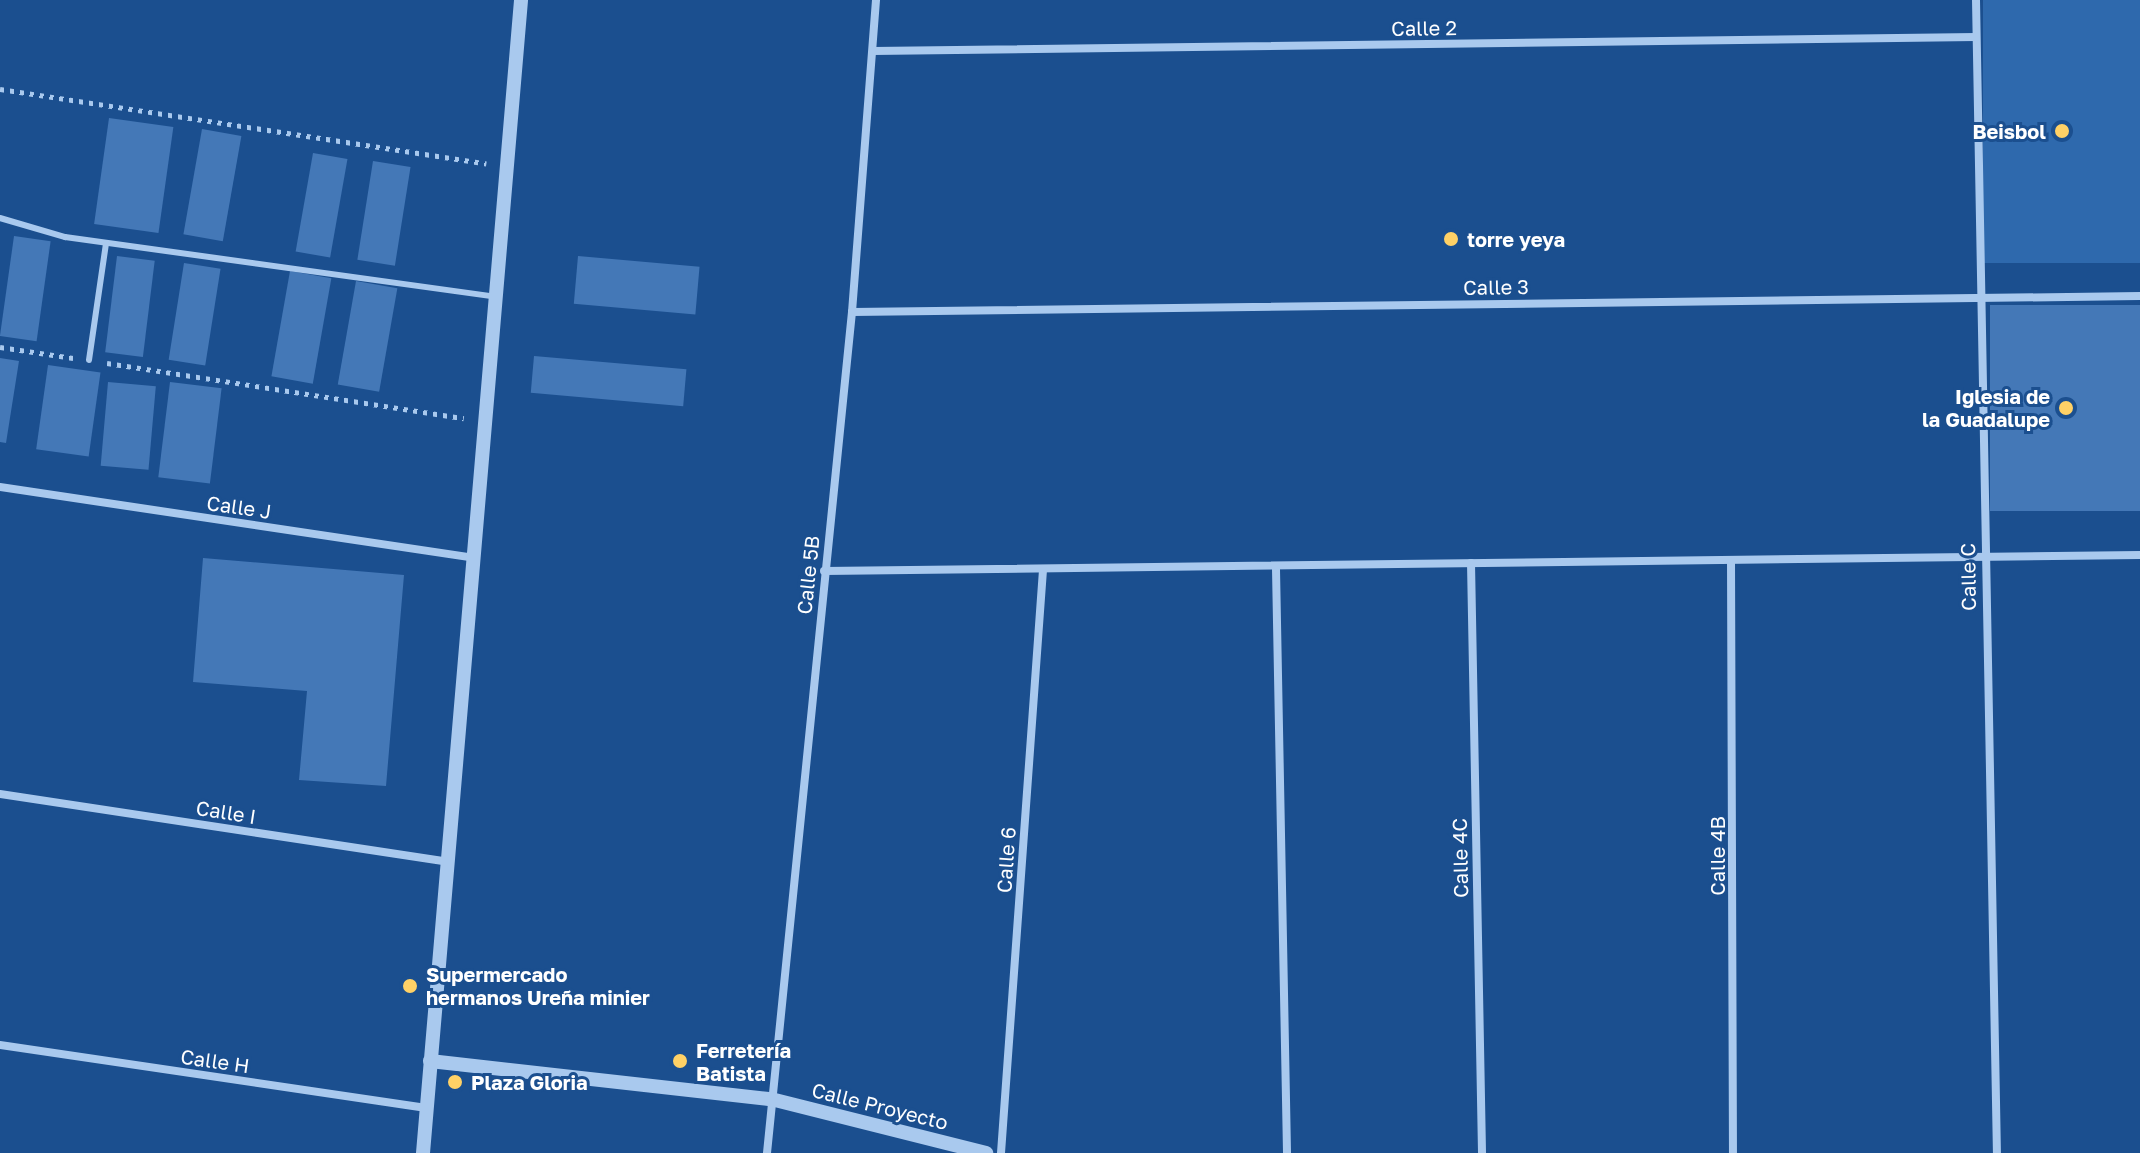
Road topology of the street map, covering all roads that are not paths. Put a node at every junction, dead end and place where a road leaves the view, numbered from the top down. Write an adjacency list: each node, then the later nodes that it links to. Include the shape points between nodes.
1 (521, 0): 10 (street)
2 (876, 0): 5 (street, Calle 5B)
3 (1976, 0): 4 (street, Calle C)
4 (1976, 37): 5 (street, Calle 2); 8 (street, Calle C)
5 (873, 51): 11 (street, Calle 5B)
6 (0, 218): 7 (lane, via 38,232)
7 (106, 243): 10 (lane); 12 (lane)
8 (1982, 296): 9 (street, Calle 3); 11 (street, Calle 3); 16 (street, Calle C)
9 (2140, 296)
10 (495, 297): 15 (street)
11 (852, 312): 21 (street, Calle 5B)
12 (89, 360)
13 (0, 487): 15 (street, Calle J)
14 (2140, 555): 16 (street)
15 (473, 558): 23 (street)
16 (1983, 558): 17 (street); 35 (street, Calle C)
17 (1731, 560): 18 (street); 34 (street, Calle 4B)
18 (1471, 563): 19 (street); 33 (street, Calle 4C)
19 (1276, 569): 20 (street); 32 (street)
20 (1043, 570): 21 (street); 31 (street, Calle 6)
21 (824, 571): 26 (street, Calle 5B)
22 (0, 794): 23 (street, Calle I)
23 (448, 862): 25 (street)
24 (0, 1045): 27 (street, Calle H)
25 (430, 1061): 26 (street, Calle Proyecto); 27 (street)
26 (771, 1099): 29 (street, Calle 5B); 30 (street, Calle Proyecto)
27 (426, 1108): 28 (street)
28 (423, 1153)
29 (767, 1153)
30 (986, 1153)
31 (1001, 1153)
32 (1287, 1153)
33 (1482, 1153)
34 (1733, 1153)
35 (1997, 1153)

